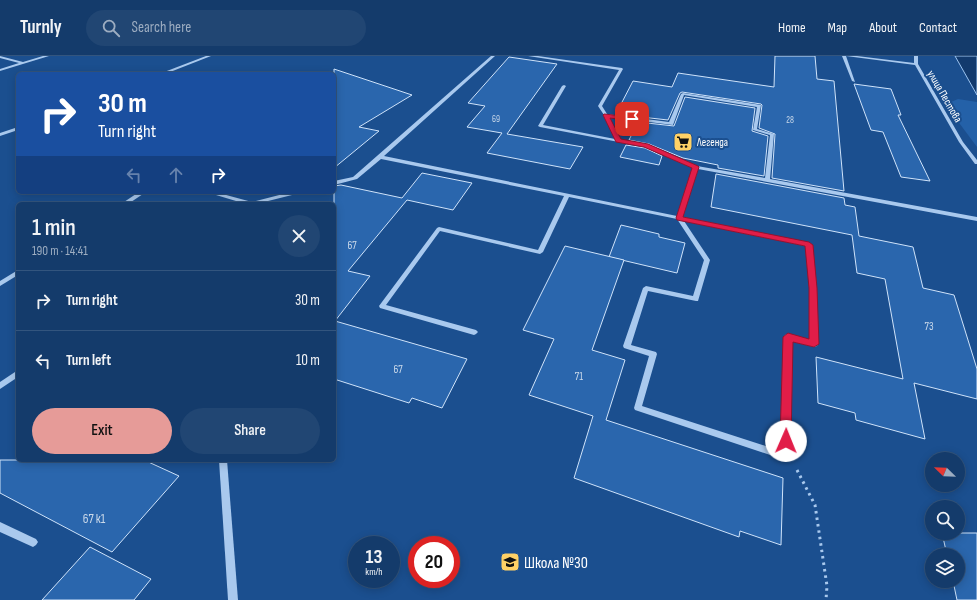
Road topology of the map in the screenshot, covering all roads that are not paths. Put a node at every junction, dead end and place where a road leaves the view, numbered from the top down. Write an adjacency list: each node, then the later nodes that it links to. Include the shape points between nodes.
1 (47, 56): 9 (street)
2 (209, 56): 12 (street)
3 (493, 56): 19 (street)
4 (530, 56): 15 (street, via 621,69 600,106)
5 (844, 56): 13 (street)
6 (848, 56): 10 (street)
7 (916, 56): 10 (street, улица Пестова)
8 (0, 57): 9 (street)
9 (23, 63): 11 (street)
10 (916, 64): 20 (street, улица Пестова, via 961,142)
11 (0, 70)
12 (166, 72)
13 (854, 81)
14 (564, 86): 18 (street, via 540,126)
15 (606, 115): 18 (street); 22 (street, via 671,124 683,94 759,106 754,130 772,134)
16 (16, 129): 17 (street)
17 (0, 135)
18 (618, 140): 21 (street, via 646,146)
19 (380, 157): 23 (street, via 355,178); 27 (street)
20 (977, 163)
21 (696, 167): 22 (street); 31 (street)
22 (768, 181): 32 (street)
23 (336, 183)
24 (140, 194): 28 (street)
25 (216, 194): 29 (street)
26 (290, 194): 30 (street)
27 (567, 195): 31 (street); 35 (street, via 540,252 439,229 382,306)
28 (127, 202)
29 (243, 202)
30 (258, 202)
31 (679, 218): 31 (street, via 809,245 814,344 788,337 786,456 638,408 653,354 627,346 646,288 696,299 707,260)
32 (977, 219)
33 (16, 273): 34 (street)
34 (0, 284)
35 (474, 332)
36 (16, 375): 37 (street)
37 (0, 386)
38 (223, 462): 41 (street)
39 (0, 526): 40 (street)
40 (33, 542)
41 (234, 600)

